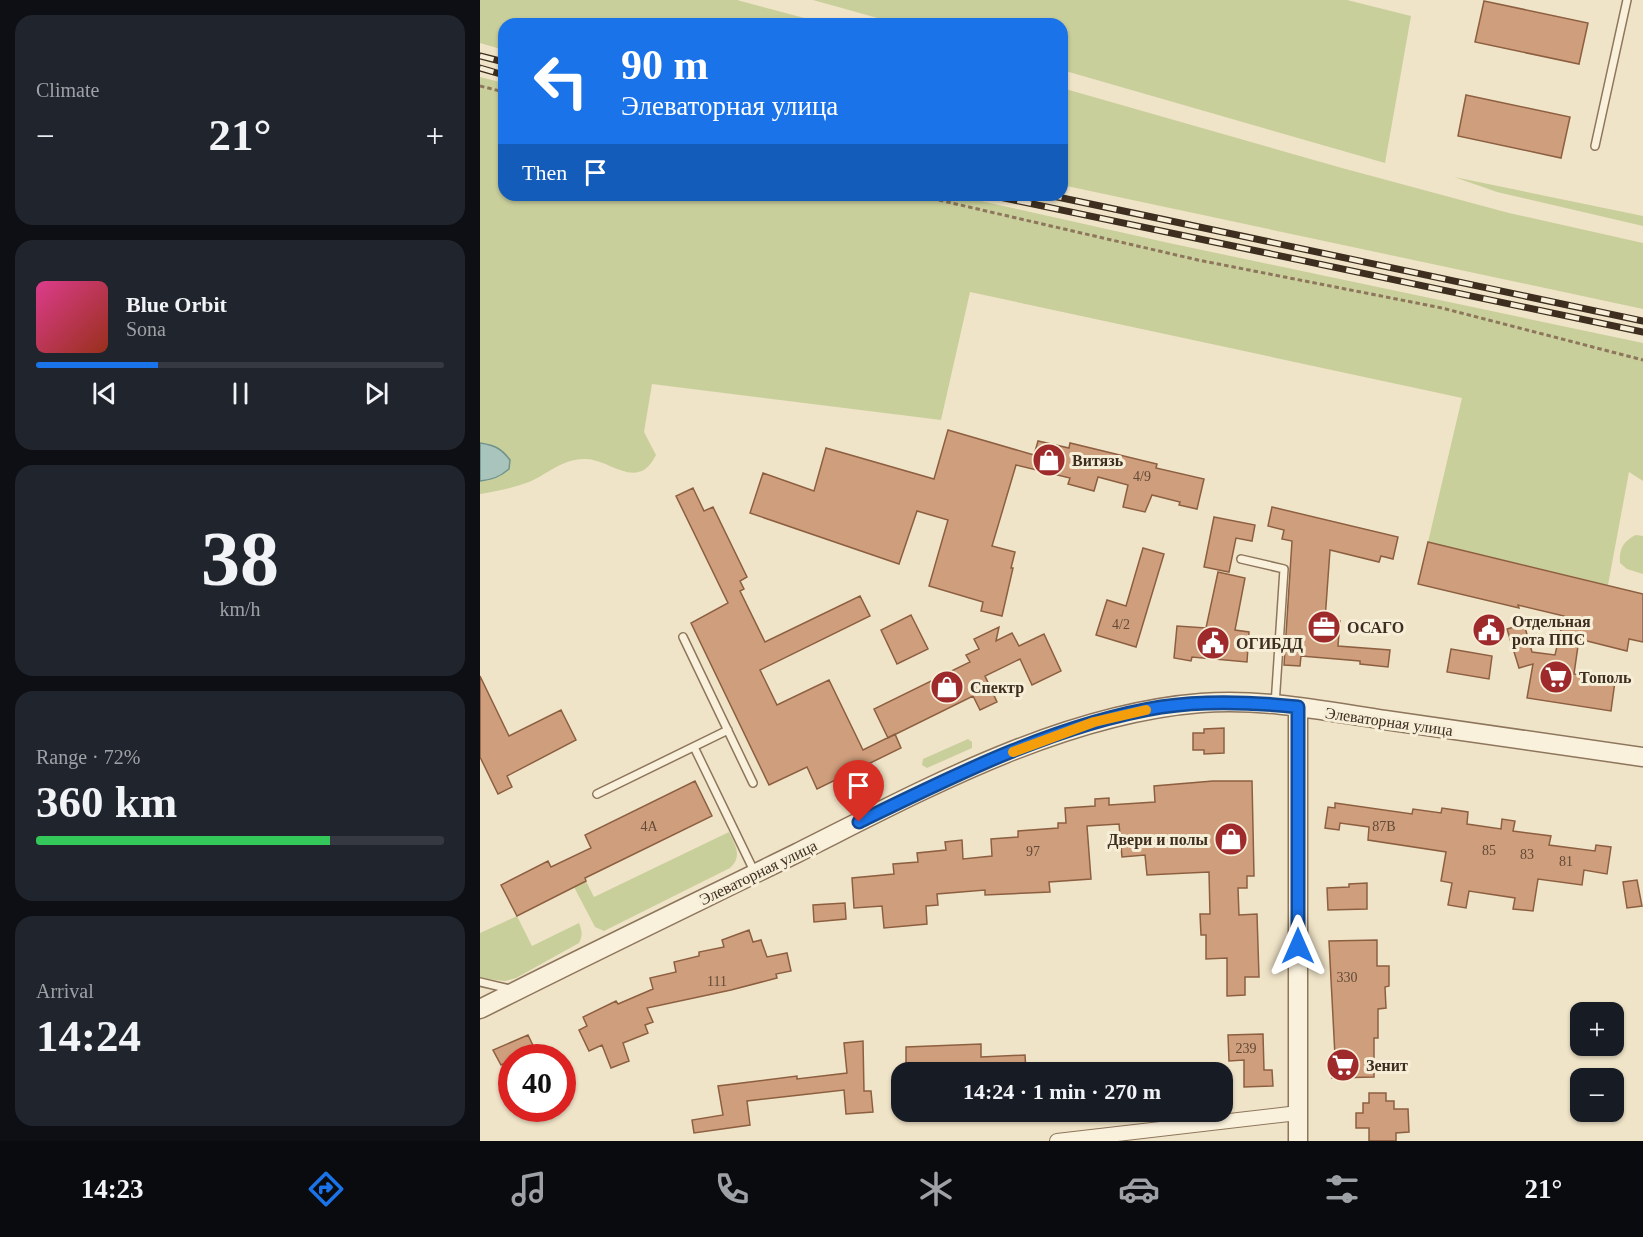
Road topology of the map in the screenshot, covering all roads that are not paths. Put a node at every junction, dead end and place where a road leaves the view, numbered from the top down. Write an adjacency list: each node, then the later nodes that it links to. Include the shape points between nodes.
1 (1627, 0): 2 (lane)
2 (1595, 146)
3 (1241, 559): 5 (lane, via 1284,569)
4 (683, 638): 7 (lane)
5 (1275, 705): 6 (street, Элеваторная улица); 12 (street, Элеваторная улица, via 1183,705 1094,722 943,780)
6 (1298, 707): 9 (street, Элеваторная улица); 16 (street)
7 (728, 730): 8 (lane); 10 (lane)
8 (694, 747): 11 (lane); 12 (lane)
9 (1643, 757)
10 (753, 783)
11 (597, 794)
12 (755, 873): 14 (street, Элеваторная улица)
13 (480, 982): 14 (lane)
14 (518, 990): 15 (street, Элеваторная улица)
15 (480, 1009)
16 (1298, 1113): 17 (street); 18 (street)
17 (1057, 1141)
18 (1298, 1141)

